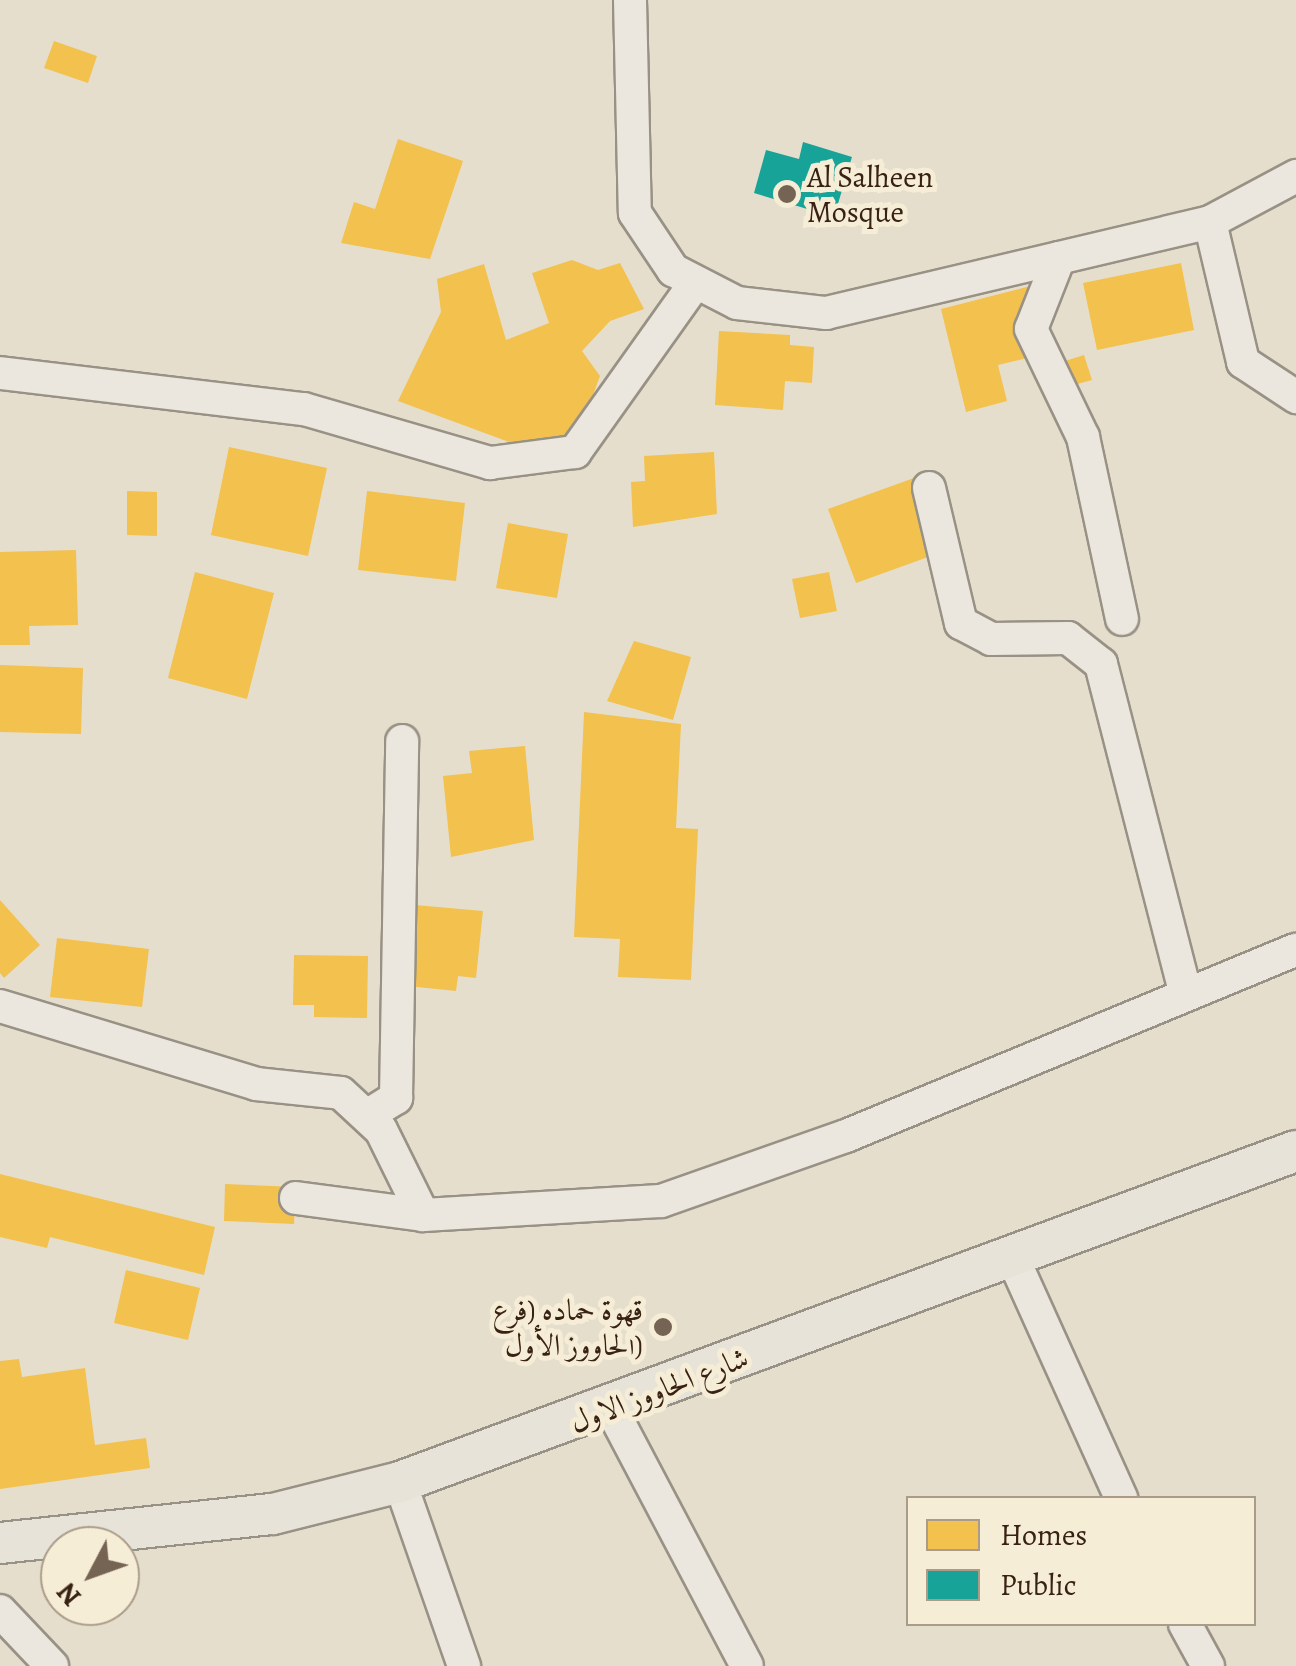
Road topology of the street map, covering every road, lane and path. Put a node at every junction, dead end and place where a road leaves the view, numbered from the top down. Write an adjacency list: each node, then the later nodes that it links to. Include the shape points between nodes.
1 (630, 0): 5 (street, via 629,190 645,235)
2 (1296, 176): 3 (street)
3 (1210, 222): 4 (street); 7 (street, via 1243,362)
4 (1059, 258): 5 (street, via 826,313 736,303); 9 (street, via 1032,330 1083,437)
5 (693, 286): 6 (street, via 575,452 507,461 304,408)
6 (0, 373)
7 (1296, 397)
8 (929, 488): 12 (street, via 961,623 991,639 1068,638 1101,664)
9 (1122, 619)
10 (402, 741): 14 (street, via 396,1098)
11 (1296, 950): 12 (street)
12 (1185, 990): 17 (street, via 846,1136 661,1202)
13 (0, 1006): 14 (street, via 256,1084 324,1088)
14 (370, 1114): 17 (street)
15 (1296, 1151): 18 (main road, شارع الحاووز الاول)
16 (296, 1198): 17 (street)
17 (423, 1215)
18 (1010, 1254): 19 (main road, شارع الحاووز الاول); 21 (street)
19 (612, 1410): 20 (main road, شارع الحاووز الاول); 27 (street)
20 (400, 1482): 22 (main road, شارع الحاووز الاول, via 273,1514); 26 (street)
21 (1120, 1496)
22 (0, 1543)
23 (0, 1611): 25 (street)
24 (1187, 1626): 28 (street)
25 (52, 1666)
26 (464, 1666)
27 (747, 1666)
28 (1208, 1666)

